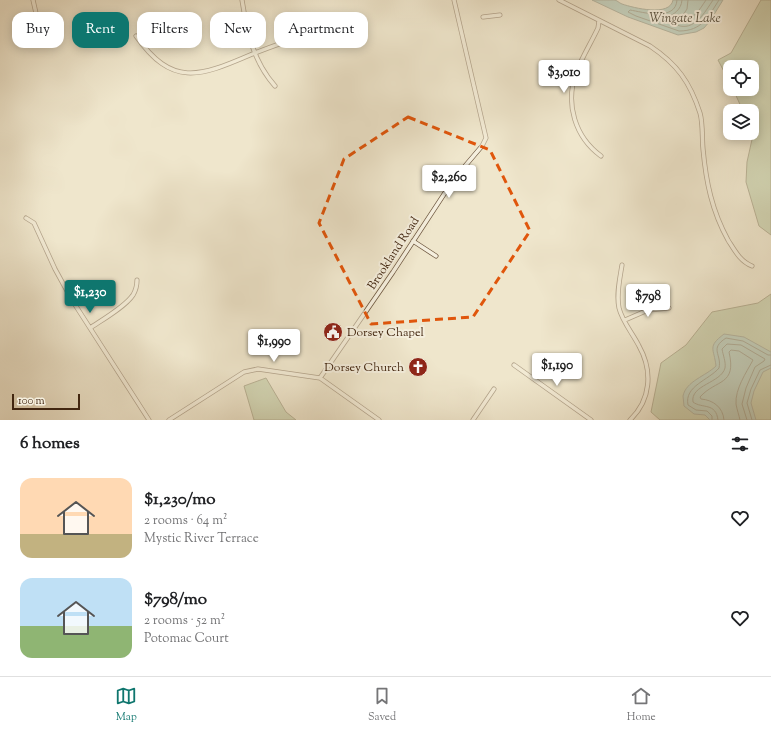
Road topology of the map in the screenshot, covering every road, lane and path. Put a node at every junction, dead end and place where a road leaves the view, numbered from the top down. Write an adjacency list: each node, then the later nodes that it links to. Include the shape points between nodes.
1 (33, 0): 5 (street)
2 (242, 0): 11 (street)
3 (454, 0): 15 (street, Brookland Road, via 486,138 454,179)
4 (559, 0): 8 (street)
5 (36, 12)
6 (500, 15): 7 (street)
7 (483, 17)
8 (599, 21): 13 (street, via 576,74 572,102 580,133 588,145); 18 (street, via 662,54 684,76 700,114 706,175 712,205 721,228 736,253)
9 (136, 36): 11 (street, via 157,61 184,73 202,73)
10 (274, 46): 11 (street)
11 (254, 54): 12 (street)
12 (275, 86)
13 (601, 156)
14 (26, 218): 22 (street, via 34,223 65,288)
15 (414, 241): 16 (street); 24 (street, Brookland Road)
16 (436, 256)
17 (622, 265): 21 (street, via 619,308)
18 (752, 266)
19 (137, 280): 22 (street, via 134,295)
20 (669, 308): 21 (street, via 648,310)
21 (625, 320): 31 (street, via 643,353 648,378 646,397)
22 (90, 328): 26 (street)
23 (514, 365): 30 (street)
24 (320, 378): 27 (street, via 250,370); 28 (street)
25 (494, 389): 29 (street)
26 (149, 420)
27 (169, 420)
28 (379, 420)
29 (474, 420)
30 (591, 420)
31 (630, 420)

